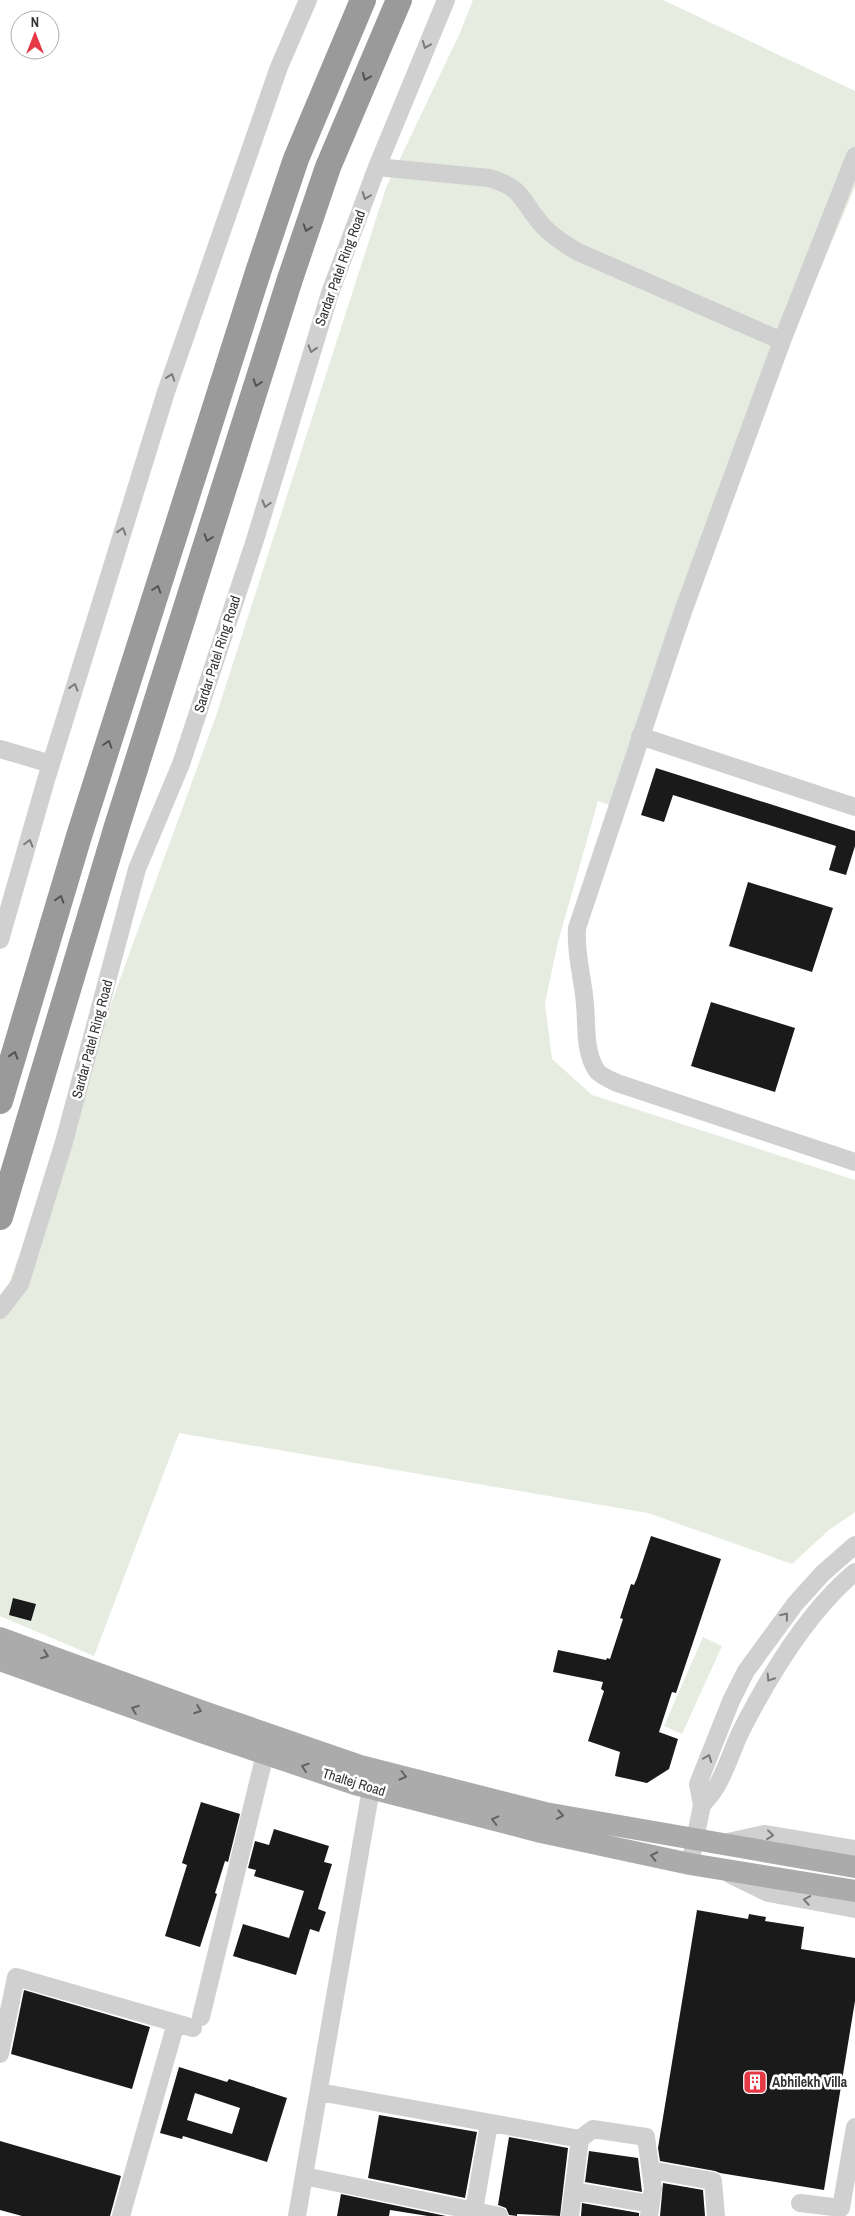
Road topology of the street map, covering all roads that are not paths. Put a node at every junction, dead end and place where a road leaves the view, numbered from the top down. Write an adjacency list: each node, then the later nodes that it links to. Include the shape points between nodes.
1 (308, 0): 10 (street, one-way to 1, via 166,392 276,76)
2 (363, 0): 14 (highway, one-way to 2, via 78,836 262,260 296,159)
3 (399, 0): 16 (highway, one-way to 16, via 328,167 290,279 117,826)
4 (446, 0): 6 (street, Sardar Patel Ring Road, one-way to 6)
5 (855, 156): 7 (street)
6 (377, 167): 7 (street, via 489,178 507,183 520,194 544,227 578,252); 17 (street, Sardar Patel Ring Road, one-way to 17, via 330,293 255,540 181,764 137,869 64,1142 20,1284)
7 (782, 341): 8 (street)
8 (640, 736): 11 (street); 15 (street, via 577,928 575,945 587,1036 598,1073 617,1083)
9 (0, 749): 10 (street)
10 (51, 764): 12 (street, one-way to 10)
11 (855, 807)
12 (6, 897): 13 (street)
13 (0, 940)
14 (0, 1102)
15 (855, 1162)
16 (0, 1217)
17 (0, 1310)
18 (855, 1545): 24 (street, one-way to 18, via 698,1784 746,1671 795,1604)
19 (855, 1572): 24 (street, one-way to 24, via 816,1613 787,1651 758,1697 715,1789)
20 (0, 1638): 23 (main road, one-way to 23, via 204,1712)
21 (0, 1660): 22 (main road, Thaltej Road, one-way to 21)
22 (265, 1754): 23 (main road, Thaltej Road, one-way to 22); 33 (street)
23 (373, 1779): 25 (main road, one-way to 25); 28 (main road, Thaltej Road, one-way to 23, via 541,1832); 35 (street)
24 (702, 1805): 25 (street)
25 (694, 1838): 26 (main road); 28 (street)
26 (722, 1843): 27 (street, one-way to 27, via 764,1834); 29 (main road)
27 (855, 1850)
28 (690, 1864): 30 (main road, Thaltej Road)
29 (855, 1867)
30 (719, 1869): 31 (main road, Thaltej Road); 32 (street, one-way to 30, via 768,1893)
31 (855, 1891)
32 (855, 1909)
33 (190, 2022): 34 (street, via 16,1977); 45 (street)
34 (0, 2054)
35 (319, 2092): 36 (street); 40 (street)
36 (489, 2124): 38 (street); 44 (street)
37 (855, 2126): 42 (street, via 841,2208)
38 (580, 2139): 39 (street, via 593,2129 646,2137); 41 (street)
39 (651, 2170): 43 (street); 49 (street, via 713,2181)
40 (304, 2176): 44 (street); 46 (street)
41 (574, 2190): 43 (street); 48 (street)
42 (800, 2203)
43 (650, 2210)
44 (473, 2213): 47 (street)
45 (121, 2216)
46 (297, 2216)
47 (499, 2216)
48 (570, 2216)
49 (716, 2216)

